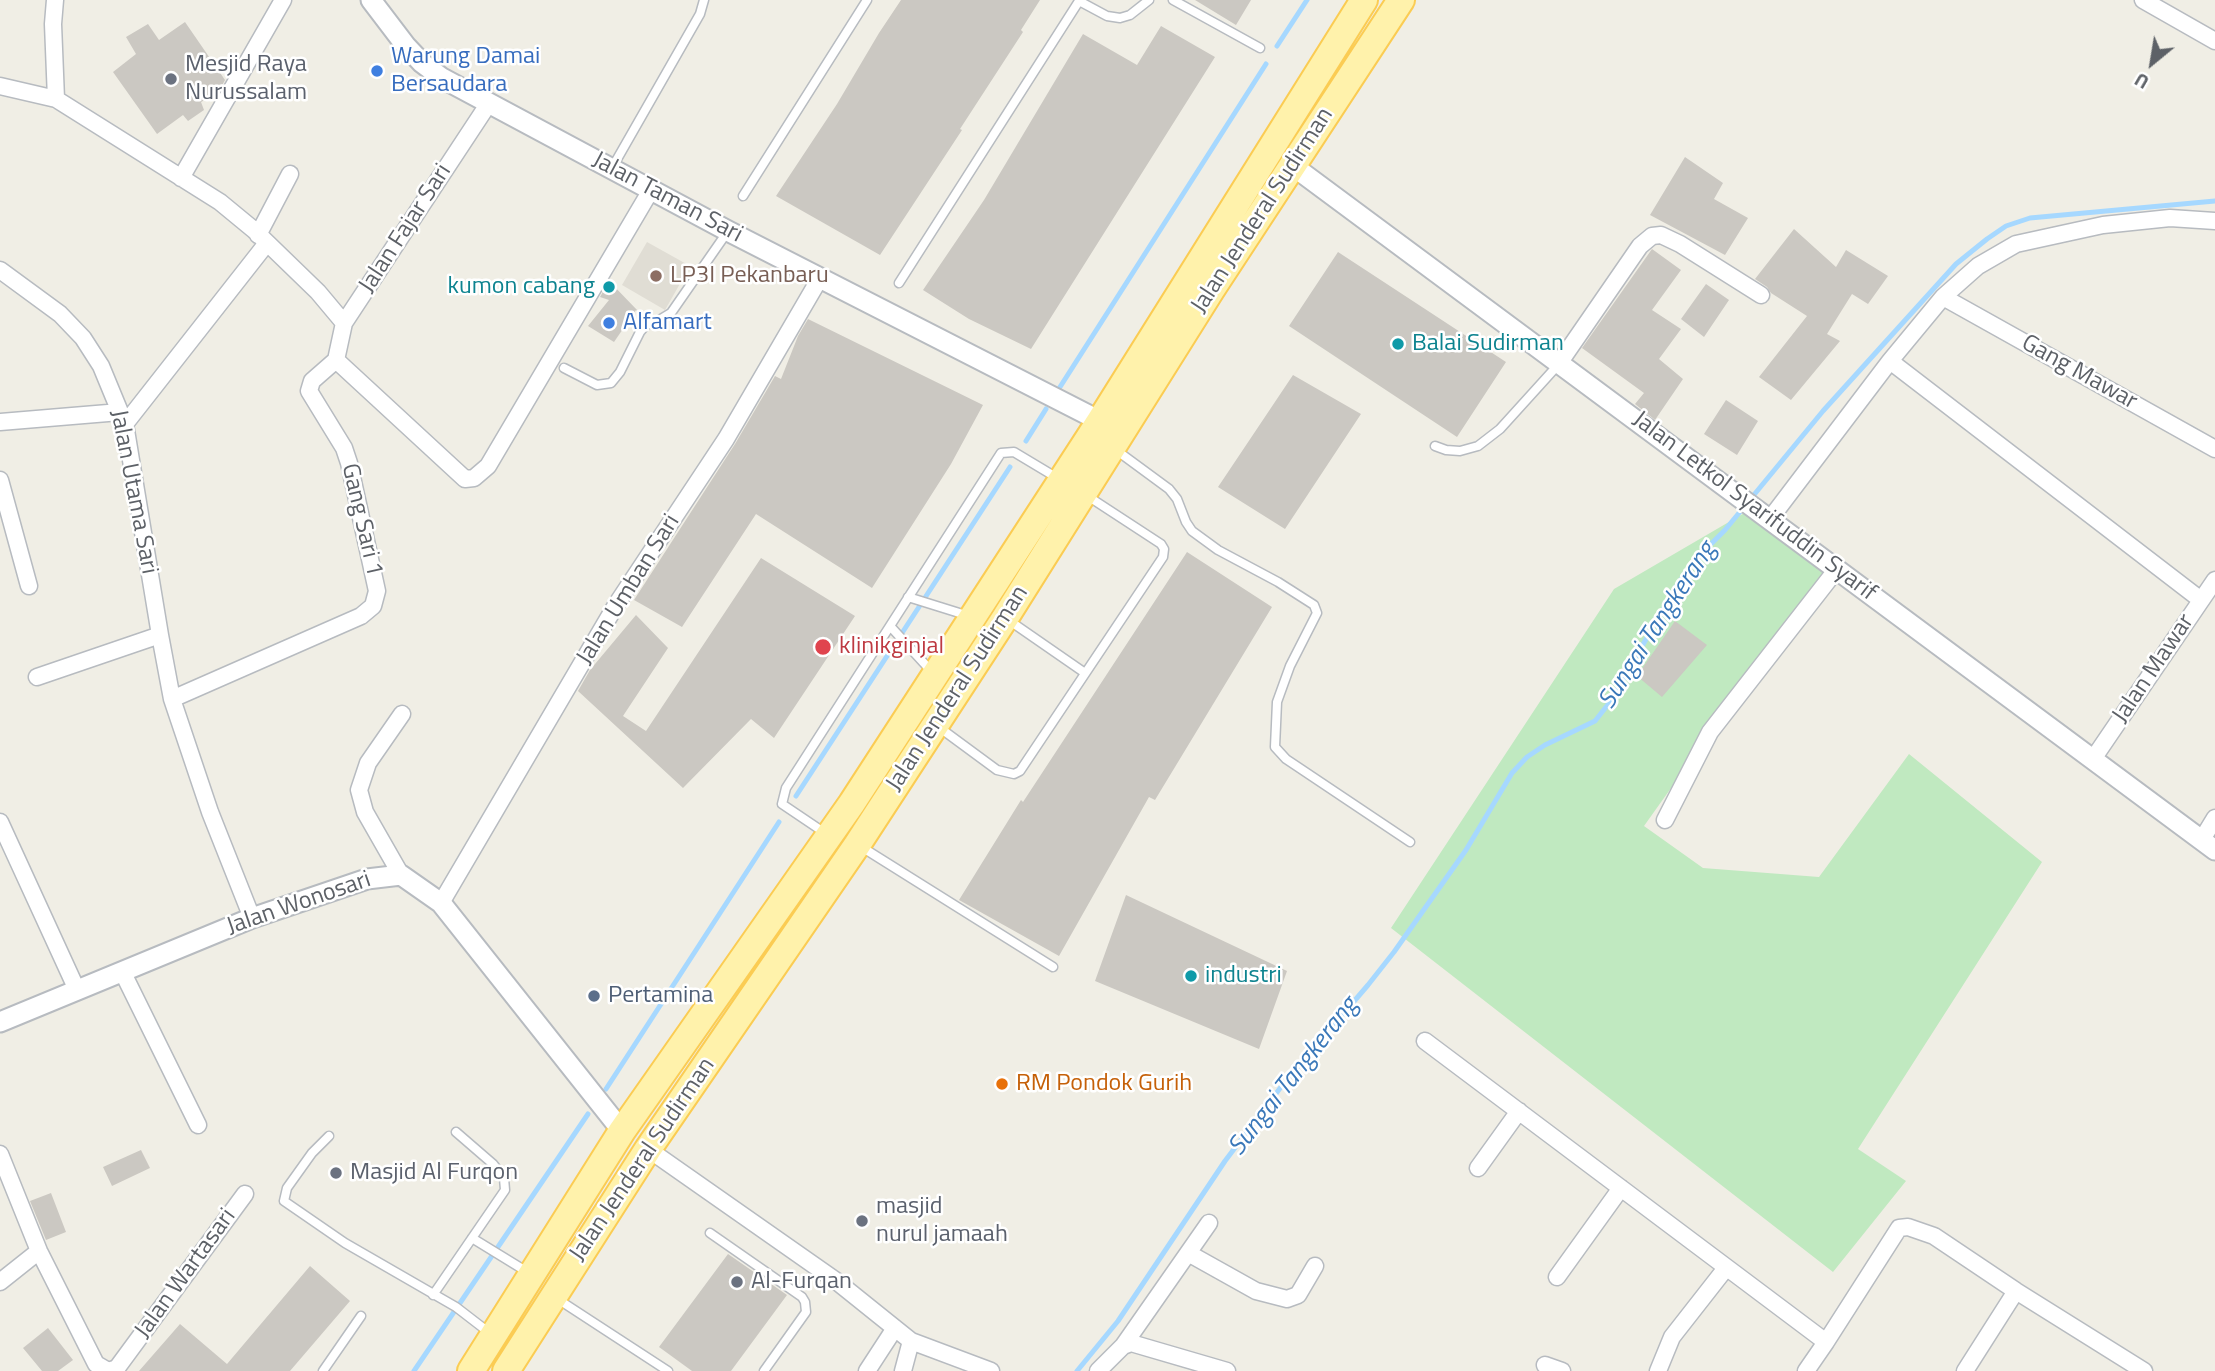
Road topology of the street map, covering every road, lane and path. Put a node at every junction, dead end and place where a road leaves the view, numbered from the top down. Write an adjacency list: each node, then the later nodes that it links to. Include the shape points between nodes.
1 (55, 0): 15 (street)
2 (283, 0): 20 (street)
3 (371, 0): 16 (street, Jalan Taman Sari, via 422,63)
4 (704, 0): 18 (lane)
5 (867, 0): 22 (lane)
6 (1149, 0): 11 (lane, via 1119,18)
7 (1173, 0): 13 (lane)
8 (1364, 0): 37 (main road, Jalan Jenderal Sudirman)
9 (1401, 0): 17 (main road, Jalan Jenderal Sudirman)
10 (2143, 0): 12 (street)
11 (1078, 1): 28 (lane)
12 (2215, 41)
13 (1260, 48)
14 (0, 86): 15 (street)
15 (56, 99): 20 (street)
16 (489, 103): 18 (street, Jalan Taman Sari); 31 (street, Jalan Fajar Sari)
17 (1293, 166): 34 (street, Jalan Letkol Syarifuddin Syarif); 40 (main road, Jalan Jenderal Sudirman)
18 (612, 168): 21 (street, Jalan Taman Sari)
19 (290, 174): 25 (street)
20 (181, 178): 25 (street, via 220,202)
21 (651, 190): 24 (street, Jalan Taman Sari); 32 (street, via 488,466 474,478 465,480)
22 (743, 196)
23 (2215, 221): 30 (street, via 2171,218 2103,225 2016,244 1978,266)
24 (728, 231): 27 (street, Jalan Taman Sari); 35 (lane, via 671,313 640,332 611,383 597,385)
25 (262, 239): 31 (street); 36 (street)
26 (0, 271): 36 (street, Jalan Utama Sari, via 60,314 83,338 101,366)
27 (820, 278): 37 (street, Jalan Taman Sari); 70 (street, Jalan Umban Sari, via 726,439 616,605)
28 (899, 283)
29 (1761, 295): 34 (street, via 1681,244 1652,236 1640,246)
30 (1943, 297): 33 (street); 41 (street, Gang Mawar)
31 (344, 323): 32 (street, Jalan Fajar Sari)
32 (336, 360): 58 (street, Gang Sari 1, via 312,381 309,391 349,463 377,591 373,606 362,616)
33 (1890, 361): 44 (street); 50 (street)
34 (1560, 362): 39 (lane, via 1500,429 1478,446 1460,451); 44 (street, Jalan Letkol Syarifuddin Syarif)
35 (564, 368)
36 (123, 418): 38 (street); 54 (street, Jalan Utama Sari)
37 (1100, 421): 43 (main road, Jalan Jenderal Sudirman)
38 (0, 422)
39 (1435, 446)
40 (1112, 447): 43 (main road, Jalan Jenderal Sudirman); 66 (lane, via 1169,489 1192,531 1314,605 1317,613 1277,702 1275,747)
41 (2215, 449)
42 (0, 480): 45 (street)
43 (1072, 487): 49 (lane, via 1014,452 1002,453); 51 (main road, Jalan Jenderal Sudirman); 52 (main road, Jalan Jenderal Sudirman); 55 (lane, via 1161,544 1164,553)
44 (1767, 517): 46 (street, Jalan Letkol Syarifuddin Syarif)
45 (5, 520): 48 (street)
46 (1837, 569): 61 (street, Jalan Letkol Syarifuddin Syarif); 63 (street, via 1710,732)
47 (2215, 580): 50 (street, Jalan Mawar)
48 (29, 586)
49 (911, 598): 51 (lane); 53 (lane)
50 (2201, 600): 61 (street, Jalan Mawar)
51 (972, 617): 56 (main road, Jalan Jenderal Sudirman)
52 (1004, 618): 55 (lane); 60 (main road, Jalan Jenderal Sudirman)
53 (892, 628): 56 (lane); 65 (lane, via 783,794 785,807)
54 (160, 635): 57 (street); 58 (street, Jalan Utama Sari)
55 (1085, 673): 60 (lane, via 1014,774 997,770)
56 (935, 676): 65 (main road, Jalan Jenderal Sudirman)
57 (37, 677)
58 (172, 699): 71 (street, Jalan Utama Sari)
59 (402, 715): 69 (street, via 368,763 359,790 365,812)
60 (934, 724): 67 (main road, Jalan Jenderal Sudirman)
61 (2093, 759): 68 (street, Jalan Letkol Syarifuddin Syarif)
62 (2215, 818): 68 (street)
63 (1665, 820)
64 (0, 822): 74 (street)
65 (829, 835): 79 (main road, Jalan Jenderal Sudirman)
66 (1410, 842)
67 (857, 845): 72 (lane); 82 (main road, Jalan Jenderal Sudirman)
68 (2208, 845)
69 (401, 875): 70 (street, Jalan Wonosari); 71 (street, Jalan Wonosari, via 367,878)
70 (441, 904): 79 (street, Jalan Wonosari)
71 (252, 918): 73 (street, Jalan Wonosari)
72 (1053, 967)
73 (122, 971): 74 (street, Jalan Wonosari); 78 (street)
74 (77, 989): 75 (street, Jalan Wonosari)
75 (0, 1022)
76 (1425, 1041): 77 (street)
77 (1519, 1111): 84 (street); 85 (street)
78 (198, 1125)
79 (622, 1131): 94 (main road, Jalan Jenderal Sudirman)
80 (456, 1132): 89 (lane, via 492,1164 503,1178 505,1190)
81 (329, 1136): 98 (lane, via 287,1188 284,1201)
82 (648, 1149): 99 (main road, Jalan Jenderal Sudirman); 101 (street, via 835,1280)
83 (0, 1154): 90 (street, Jalan Wartasari)
84 (1478, 1168)
85 (1621, 1188): 93 (street); 95 (street)
86 (245, 1194): 90 (street, Jalan Wartasari, via 114,1370 96,1364)
87 (1209, 1223): 91 (street)
88 (710, 1233): 112 (lane, via 805,1302 806,1312)
89 (472, 1238): 94 (lane); 98 (lane)
90 (39, 1251): 96 (street)
91 (1188, 1253): 92 (street, via 1256,1291 1287,1299 1298,1295); 105 (street)
92 (1315, 1266)
93 (1726, 1268): 104 (street); 119 (street, via 1672,1337)
94 (522, 1269): 102 (main road, Jalan Jenderal Sudirman)
95 (1557, 1278)
96 (0, 1282)
97 (2016, 1291): 104 (street, via 1934,1236 1899,1228); 107 (street); 121 (street)
98 (433, 1295): 102 (lane)
99 (554, 1297): 110 (main road, Jalan Jenderal Sudirman); 111 (lane)
100 (361, 1316): 108 (lane)
101 (895, 1328): 103 (street); 113 (street)
102 (494, 1335): 109 (main road, Jalan Jenderal Sudirman)
103 (911, 1341): 114 (street); 115 (street)
104 (1826, 1342): 120 (street)
105 (1123, 1346): 116 (street); 117 (street, via 1131,1343)
106 (1545, 1365): 118 (street)
107 (2133, 1368)
108 (323, 1371)
109 (471, 1371)
110 (506, 1371)
111 (668, 1371)
112 (764, 1371)
113 (867, 1371)
114 (903, 1371)
115 (991, 1371)
116 (1098, 1371)
117 (1227, 1371)
118 (1562, 1371)
119 (1658, 1371)
120 (1805, 1371)
121 (1965, 1371)

